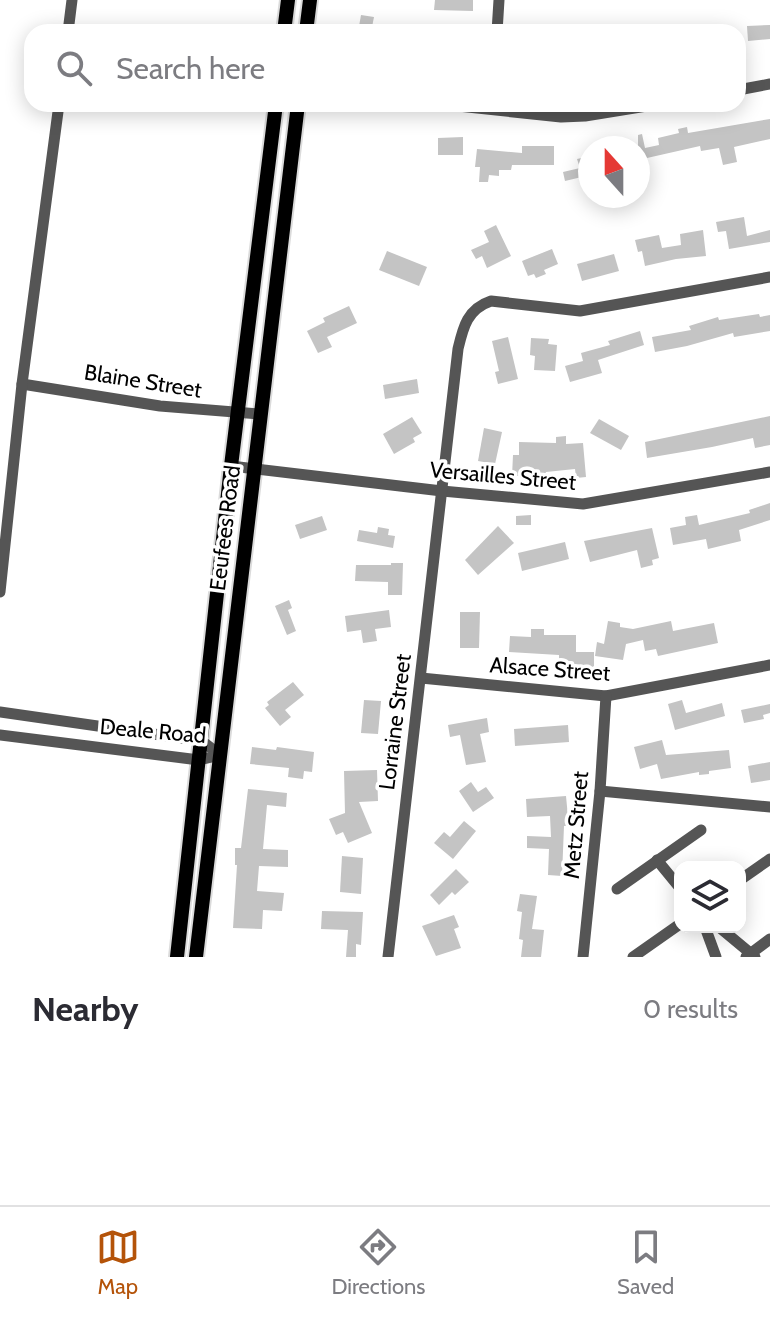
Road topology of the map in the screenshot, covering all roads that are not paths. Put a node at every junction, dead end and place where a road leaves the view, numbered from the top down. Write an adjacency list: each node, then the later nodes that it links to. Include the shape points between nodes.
1 (72, 0): 5 (street)
2 (288, 0): 6 (main road)
3 (310, 0): 7 (main road)
4 (499, 0): 8 (street)
5 (69, 24)
6 (285, 24)
7 (307, 24)
8 (498, 24)
9 (770, 84): 10 (street)
10 (746, 88)
11 (58, 112): 17 (street)
12 (275, 112): 18 (main road, Eeufees Road)
13 (297, 112): 19 (main road, Eeufees Road)
14 (526, 112): 15 (street, via 561,117)
15 (610, 112)
16 (770, 277): 23 (street, Lorraine Street, via 580,311 497,300 483,303 462,329)
17 (22, 384): 18 (street, Blaine Street); 24 (street)
18 (237, 413): 19 (street, Blaine Street); 20 (main road, Eeufees Road)
19 (259, 414): 21 (main road, Eeufees Road)
20 (231, 466): 21 (street, Versailles Street); 30 (main road, Eeufees Road)
21 (255, 468): 23 (street, Versailles Street); 31 (main road, Eeufees Road)
22 (770, 472): 23 (street, Versailles Street, via 583,504)
23 (442, 491): 26 (street, Lorraine Street)
24 (0, 592)
25 (770, 665): 27 (street, Alsace Street)
26 (421, 678): 27 (street, Alsace Street); 48 (street, Lorraine Street)
27 (606, 696): 33 (street, Metz Street)
28 (0, 712): 30 (street, Deale Road)
29 (0, 735): 32 (street, Deale Road)
30 (202, 741): 31 (street, Deale Road); 32 (main road, Eeufees Road)
31 (220, 755): 32 (street, Deale Road); 47 (main road, Eeufees Road)
32 (199, 760): 46 (main road, Eeufees Road)
33 (600, 791): 34 (street); 49 (street, Metz Street)
34 (770, 807)
35 (701, 830): 37 (street)
36 (770, 859): 38 (street)
37 (657, 860): 39 (street); 40 (street)
38 (746, 876)
39 (674, 881)
40 (617, 889)
41 (674, 928): 50 (street)
42 (707, 933): 51 (street)
43 (725, 933): 45 (street)
44 (770, 939): 45 (street)
45 (750, 956)
46 (177, 957)
47 (196, 957)
48 (388, 957)
49 (583, 957)
50 (633, 957)
51 (716, 957)

